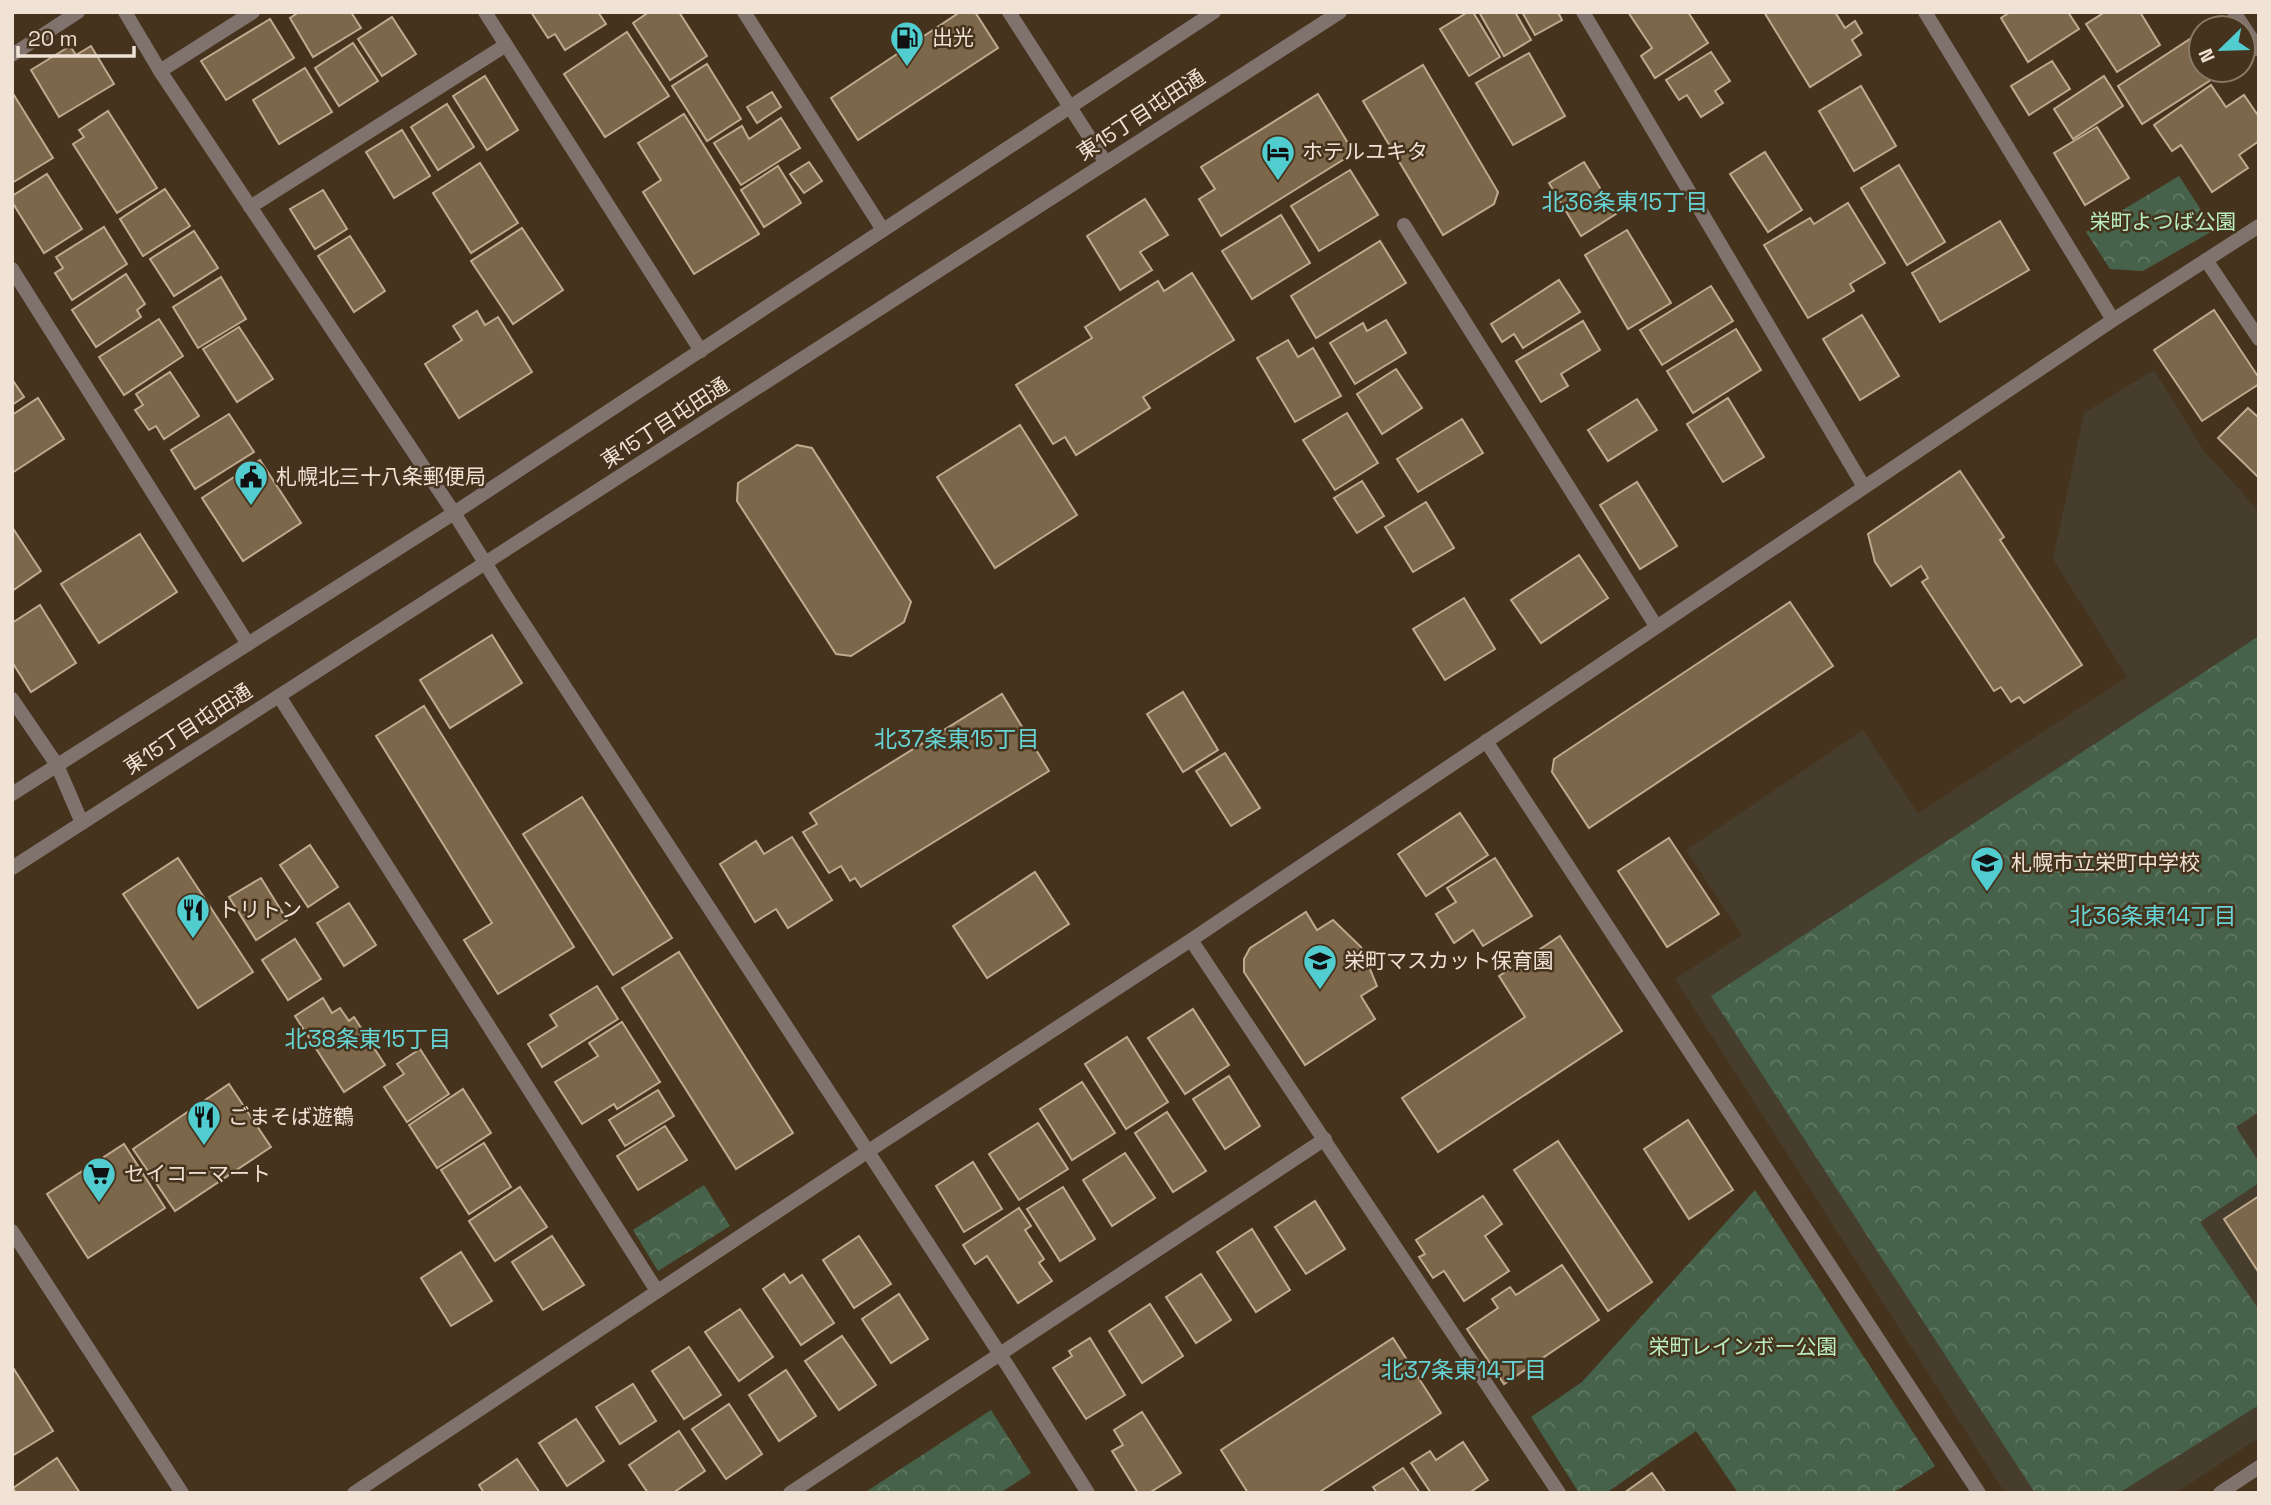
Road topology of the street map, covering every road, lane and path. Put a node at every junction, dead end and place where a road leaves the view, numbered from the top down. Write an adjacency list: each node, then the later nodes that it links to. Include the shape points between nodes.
1 (78, 12): 14 (street)
2 (125, 12): 15 (street)
3 (253, 12): 15 (street)
4 (485, 12): 12 (street)
5 (744, 12): 21 (street)
6 (1009, 12): 16 (street)
7 (1214, 12): 16 (street, 東15丁目屯田通)
8 (1340, 12): 17 (street, 東15丁目屯田通)
9 (1583, 12): 27 (street)
10 (1925, 12): 24 (street)
11 (2234, 12): 13 (street)
12 (506, 45): 18 (street); 26 (street)
13 (2259, 50)
14 (12, 55)
15 (160, 71): 18 (street)
16 (1070, 107): 17 (street); 21 (street, 東15丁目屯田通)
17 (1105, 163): 29 (street, 東15丁目屯田通)
18 (250, 206): 28 (street)
19 (1404, 225): 30 (street)
20 (2259, 226): 22 (street)
21 (883, 230): 26 (street, 東15丁目屯田通)
22 (2206, 260): 24 (street); 25 (street)
23 (12, 269): 31 (street)
24 (2113, 320): 27 (street)
25 (2259, 339)
26 (701, 351): 28 (street, 東15丁目屯田通)
27 (1864, 487): 30 (street)
28 (454, 513): 29 (street); 31 (street, 東15丁目屯田通)
29 (485, 563): 32 (street, 東15丁目屯田通); 41 (street)
30 (1656, 626): 34 (street)
31 (248, 644): 35 (street, 東15丁目屯田通)
32 (279, 695): 37 (street, 東15丁目屯田通); 43 (street)
33 (12, 699): 35 (street)
34 (1486, 741): 39 (street); 51 (street)
35 (57, 765): 36 (street, 東15丁目屯田通); 37 (street)
36 (12, 794)
37 (82, 823): 38 (street, 東15丁目屯田通)
38 (12, 868)
39 (1191, 940): 40 (street); 41 (street)
40 (1325, 1139): 44 (street); 50 (street)
41 (867, 1152): 43 (street); 44 (street)
42 (12, 1231): 46 (street)
43 (657, 1291): 47 (street)
44 (999, 1354): 48 (street); 49 (street)
45 (2259, 1467): 52 (street)
46 (182, 1493)
47 (354, 1493)
48 (790, 1493)
49 (1087, 1493)
50 (1559, 1493)
51 (1979, 1493)
52 (2220, 1493)

